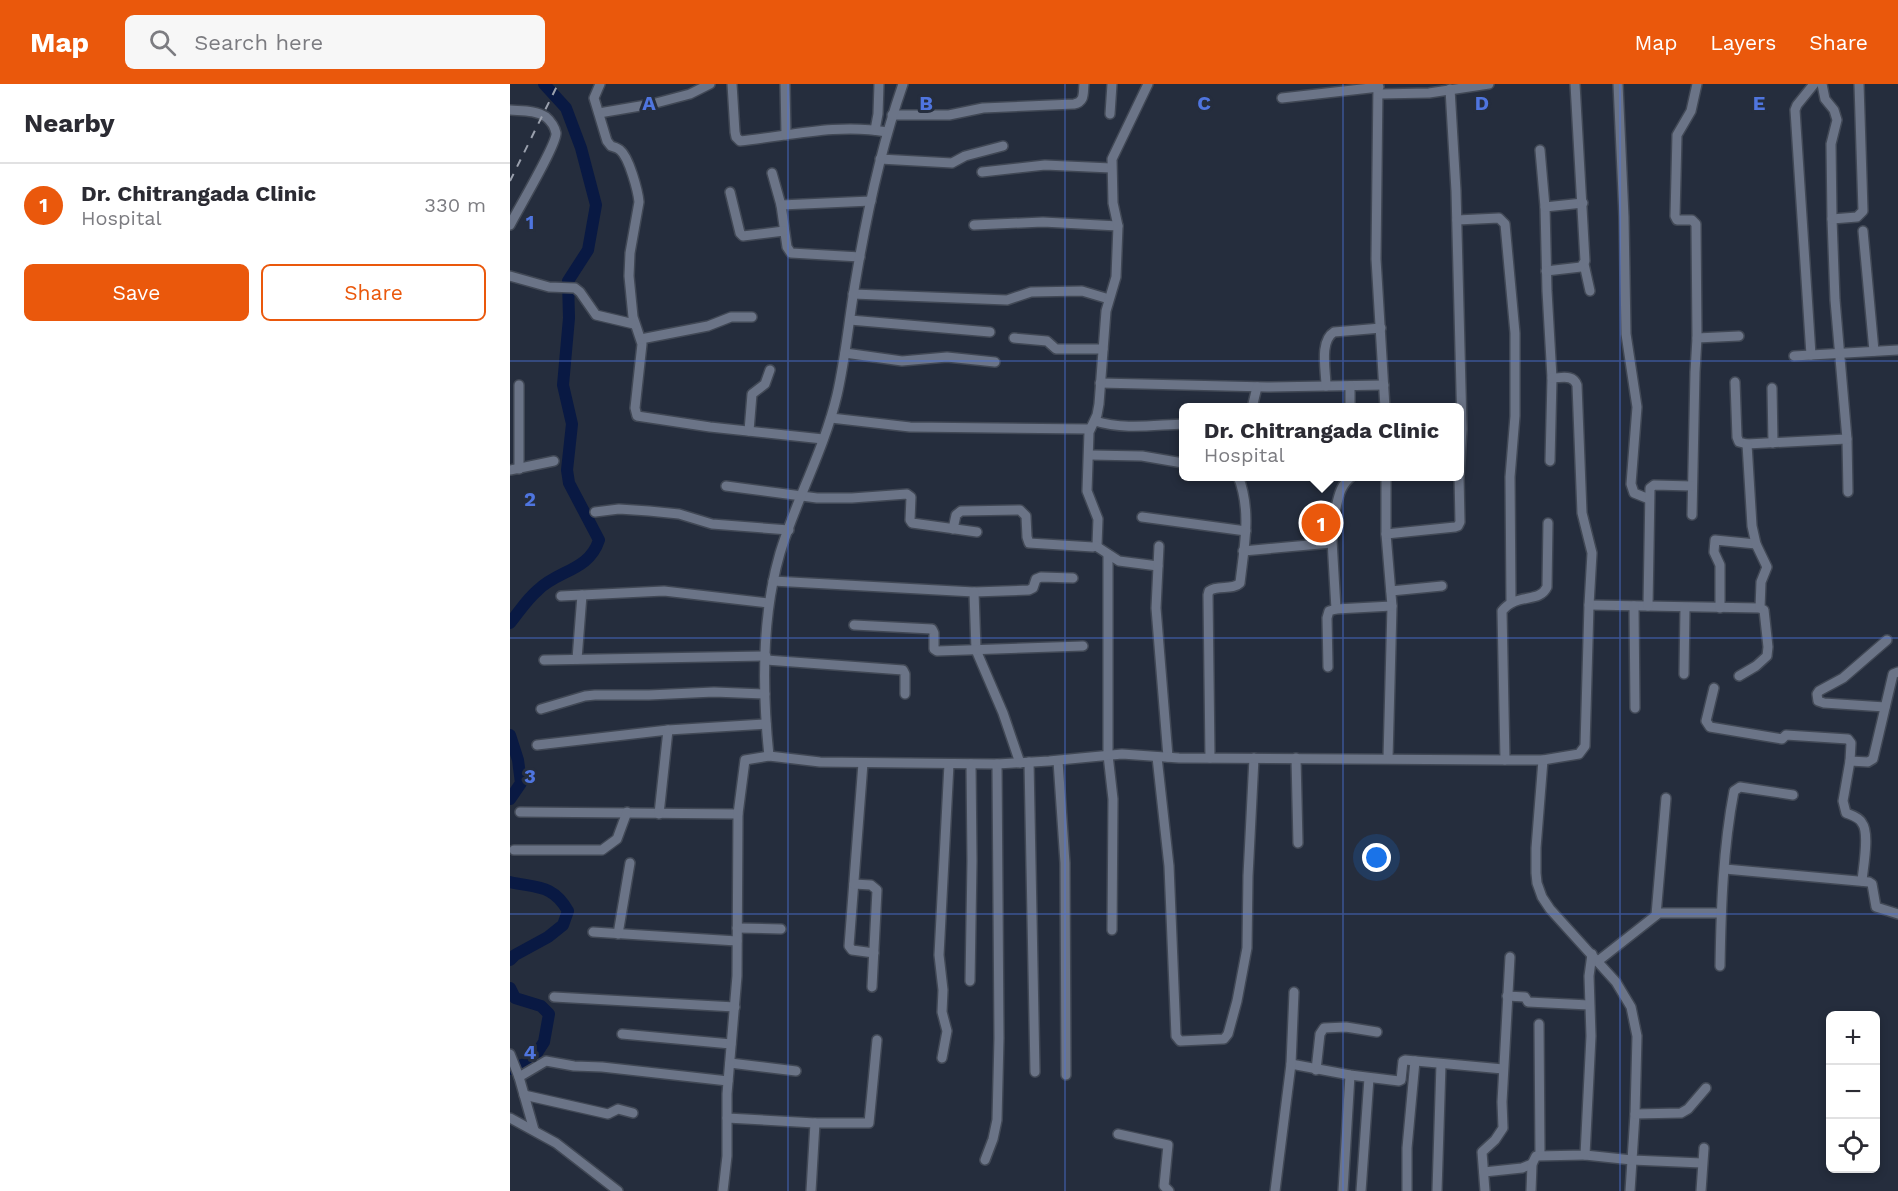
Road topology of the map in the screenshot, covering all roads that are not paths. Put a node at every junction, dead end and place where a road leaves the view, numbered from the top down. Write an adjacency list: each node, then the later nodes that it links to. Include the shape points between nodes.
1 (600, 84): 21 (street, via 594,98)
2 (710, 84): 21 (street, via 652,104)
3 (732, 84): 26 (street, via 737,140)
4 (786, 84): 26 (street)
5 (879, 84): 24 (street)
6 (903, 84): 23 (street)
7 (1084, 84): 23 (street, via 1083,99 1078,103 983,108 949,115)
8 (1112, 84): 22 (street)
9 (1148, 84): 30 (street, via 1114,153)
10 (1489, 84): 18 (street)
11 (1575, 84): 35 (street)
12 (1618, 84): 105 (street, via 1626,334 1637,407 1631,484 1634,493)
13 (1697, 84): 59 (street, via 1691,111 1677,135 1675,216 1677,220 1692,220 1696,224)
14 (1814, 84): 66 (street, via 1795,110)
15 (1822, 84): 38 (street, via 1837,120 1831,144)
16 (1858, 84): 38 (street, via 1863,211 1857,217)
17 (1379, 88): 18 (street, via 1429,93); 19 (street); 55 (street, via 1376,259)
18 (1450, 89): 39 (street)
19 (1282, 98)
20 (510, 110): 40 (street, via 545,116 556,133)
21 (599, 113): 54 (street, via 607,141 622,152 638,194 629,276)
22 (1110, 114)
23 (892, 115): 25 (street)
24 (875, 130): 25 (street); 26 (street, via 844,128)
25 (887, 132): 29 (street)
26 (786, 135)
27 (1003, 146): 29 (street, via 952,163)
28 (1540, 150): 37 (street)
29 (880, 159): 34 (street)
30 (1111, 168): 31 (street, via 1045,165); 42 (street)
31 (982, 172)
32 (772, 173): 36 (street)
33 (730, 192): 43 (street, via 743,236)
34 (871, 201): 36 (street); 45 (street)
35 (1583, 203): 37 (street); 46 (street)
36 (781, 205): 43 (street)
37 (1545, 207): 47 (street)
38 (1832, 219): 65 (street)
39 (1457, 220): 82 (street); 129 (street, via 1499,218 1504,224 1515,333)
40 (510, 225)
41 (974, 225): 42 (street, via 1043,222)
42 (1118, 226): 51 (street, via 1116,277)
43 (784, 231): 45 (street, via 791,253)
44 (1863, 231): 63 (street)
45 (860, 257): 50 (street)
46 (1584, 264): 47 (street); 49 (street)
47 (1546, 270): 70 (street)
48 (510, 276): 54 (street, via 580,292 596,315)
49 (1590, 291)
50 (853, 294): 51 (street, via 1007,300 1031,292 1082,291); 53 (street)
51 (1109, 298): 61 (street)
52 (752, 317): 60 (street, via 731,317 708,326)
53 (850, 320): 56 (street); 64 (street)
54 (634, 324): 60 (street)
55 (1381, 328): 74 (street); 75 (street, via 1330,334 1326,345)
56 (990, 332)
57 (1739, 336): 59 (street)
58 (1014, 338): 61 (street, via 1047,341 1056,349)
59 (1697, 338): 102 (street)
60 (641, 339): 86 (street, via 637,416)
61 (1103, 349): 72 (street)
62 (1898, 350): 63 (street)
63 (1874, 351): 65 (street)
64 (845, 353): 68 (street, via 902,361 947,357); 83 (street)
65 (1839, 353): 66 (street); 88 (street)
66 (1811, 355): 67 (street)
67 (1794, 356)
68 (995, 362)
69 (770, 370): 86 (street, via 765,384 750,399)
70 (1552, 378): 94 (street); 131 (street, via 1570,377 1577,385 1582,513 1592,553)
71 (1736, 381): 91 (street, via 1737,437)
72 (1100, 383): 77 (street); 85 (street)
73 (519, 385): 87 (street)
74 (1384, 385): 76 (street); 81 (street)
75 (1326, 386): 76 (street); 77 (street)
76 (1350, 386): 80 (street)
77 (1257, 387): 79 (street)
78 (1773, 388): 90 (street)
79 (1253, 403)
80 (1350, 403)
81 (1384, 403)
82 (1461, 403)
83 (831, 418): 85 (street, via 910,426); 89 (street)
84 (1179, 424): 85 (street)
85 (1092, 425): 92 (street)
86 (749, 431): 89 (street)
87 (514, 438): 96 (street)
88 (1847, 439): 90 (street); 103 (street)
89 (823, 440): 104 (street)
90 (1773, 443): 91 (street)
91 (1747, 444): 116 (street, via 1750,515)
92 (1090, 455): 95 (street, via 1142,456); 117 (street, via 1088,491 1098,519)
93 (554, 461): 96 (street)
94 (1550, 461)
95 (1179, 463)
96 (515, 470)
97 (1239, 481): 112 (street)
98 (1349, 481): 115 (street, via 1338,494)
99 (1386, 481): 114 (street)
100 (1459, 481): 114 (street, via 1458,526)
101 (726, 486): 104 (street)
102 (1692, 486): 105 (street, via 1652,486); 107 (street)
103 (1848, 492)
104 (801, 497): 110 (street, via 908,494 910,522); 111 (street)
105 (1649, 499): 134 (street)
106 (595, 512): 111 (street, via 649,511 679,514 712,524)
107 (1692, 515)
108 (1142, 517): 112 (street)
109 (1548, 523): 129 (street, via 1547,587 1539,596)
110 (953, 529): 113 (street); 117 (street, via 961,511 1020,510 1026,516 1029,543)
111 (789, 530): 123 (street)
112 (1246, 531): 119 (street)
113 (977, 532)
114 (1386, 534): 125 (street)
115 (1331, 543): 119 (street); 138 (street)
116 (1756, 544): 136 (street, via 1715,540 1714,552 1720,565); 137 (street, via 1767,567 1761,582)
117 (1096, 546): 120 (street)
118 (1159, 546): 121 (street)
119 (1243, 551): 163 (street, via 1239,585 1213,587 1208,595)
120 (1108, 555): 121 (street, via 1119,561); 159 (street)
121 (1158, 566): 162 (street, via 1156,608)
122 (1073, 579): 126 (street, via 1041,577 1029,590)
123 (772, 581): 126 (street); 130 (street)
124 (1442, 586): 125 (street)
125 (1391, 591): 132 (street)
126 (974, 592): 142 (street)
127 (582, 595): 128 (street); 130 (street, via 664,591); 144 (street)
128 (561, 596)
129 (1511, 601): 168 (street, via 1501,616)
130 (768, 603): 143 (street)
131 (1588, 605): 133 (street); 169 (street, via 1585,746 1579,754)
132 (1392, 606): 138 (street); 166 (street)
133 (1634, 606): 134 (street); 154 (street)
134 (1648, 606): 135 (street)
135 (1685, 608): 136 (street); 148 (street)
136 (1720, 608): 137 (street)
137 (1760, 608): 149 (street, via 1764,610 1768,653)
138 (1336, 609): 146 (street, via 1329,611 1327,618)
139 (854, 625): 142 (street, via 932,629 935,651)
140 (1887, 640): 153 (street, via 1817,696 1824,704)
141 (1083, 646): 142 (street)
142 (976, 650): 171 (street)
143 (766, 658): 144 (street); 151 (street); 152 (street, via 903,670)
144 (577, 659): 145 (street)
145 (544, 660)
146 (1328, 667)
147 (1898, 672): 153 (street, via 1893,674)
148 (1684, 674)
149 (1739, 676)
150 (1714, 688): 170 (street, via 1706,721 1710,727 1782,739 1786,735 1848,739)
151 (765, 694): 155 (street, via 595,695); 156 (street)
152 (906, 694)
153 (1885, 707): 170 (street, via 1873,759)
154 (1635, 708)
155 (540, 709)
156 (766, 724): 157 (street); 160 (street)
157 (668, 730): 158 (street); 180 (street)
158 (537, 745)
159 (1108, 755): 161 (street); 167 (street); 193 (street, via 1113,799)
160 (769, 756): 172 (street); 181 (street, via 744,760)
161 (1157, 757): 162 (street); 164 (street, via 1169,866 1176,1036 1180,1041 1224,1039 1237,1001 1247,948)
162 (1168, 758): 163 (street)
163 (1210, 758): 164 (street)
164 (1254, 758): 165 (street)
165 (1296, 758): 166 (street); 182 (street)
166 (1388, 758): 168 (street)
167 (1058, 760): 171 (street); 224 (street, via 1065,863)
168 (1505, 760): 169 (street)
169 (1543, 760): 199 (street, via 1537,883 1550,909)
170 (1850, 761): 186 (street, via 1843,801 1846,813 1863,824 1866,836)
171 (1025, 762): 175 (street); 222 (street)
172 (863, 763): 173 (street); 187 (street)
173 (949, 764): 174 (street); 214 (street, via 939,955 947,1031)
174 (971, 764): 175 (street); 201 (street)
175 (997, 764): 240 (street, via 997,1120)
176 (1793, 795): 185 (street, via 1736,788)
177 (1666, 798): 190 (street)
178 (520, 812): 179 (street)
179 (627, 812): 180 (street); 183 (street, via 620,835 602,850)
180 (659, 814): 181 (street)
181 (738, 814): 191 (street)
182 (1298, 843)
183 (514, 850)
184 (630, 863): 195 (street)
185 (1725, 869): 186 (street); 188 (street)
186 (1862, 881): 189 (street, via 1872,884 1876,908)
187 (854, 884): 197 (street, via 871,885 877,890); 197 (street, via 849,946 852,950)
188 (1721, 913): 190 (street); 200 (street)
189 (1898, 914)
190 (1656, 915): 199 (street)
191 (737, 928): 192 (street); 196 (street)
192 (781, 929)
193 (1112, 930)
194 (593, 932): 195 (street)
195 (618, 934): 196 (street)
196 (737, 941): 207 (street)
197 (874, 953): 202 (street)
198 (1509, 957): 205 (street)
199 (1595, 957): 206 (street, via 1589,976); 231 (street, via 1617,982 1631,1007 1637,1036)
200 (1720, 966)
201 (970, 981)
202 (872, 987)
203 (1294, 992): 217 (street)
204 (554, 996): 207 (street)
205 (1508, 996): 206 (street, via 1525,997 1528,1002); 219 (street)
206 (1589, 1005): 239 (street)
207 (735, 1007): 212 (street)
208 (1539, 1024): 238 (street)
209 (1377, 1032): 220 (street, via 1324,1028)
210 (622, 1034): 212 (street)
211 (876, 1040): 234 (street, via 871,1122)
212 (731, 1044): 216 (street)
213 (510, 1054): 223 (street)
214 (942, 1059)
215 (1415, 1061): 218 (street); 226 (street, via 1403,1061 1400,1081); 252 (street)
216 (730, 1063): 221 (street); 227 (street)
217 (1291, 1064): 220 (street); 249 (street)
218 (1441, 1064): 219 (street); 253 (street)
219 (1503, 1069): 244 (street, via 1503,1128 1482,1152)
220 (1316, 1070): 225 (street)
221 (796, 1071)
222 (1035, 1072)
223 (517, 1073): 227 (street, via 549,1060 574,1066); 229 (street)
224 (1066, 1075)
225 (1350, 1075): 226 (street); 250 (street)
226 (1369, 1078): 251 (street)
227 (728, 1081): 233 (street)
228 (1706, 1088): 231 (street, via 1681,1113)
229 (524, 1095): 230 (street, via 608,1114 618,1109); 235 (street)
230 (633, 1113)
231 (1635, 1114): 241 (street)
232 (510, 1118): 235 (street)
233 (727, 1118): 234 (street); 246 (street)
234 (815, 1123): 247 (street)
235 (534, 1130): 245 (street)
236 (1118, 1134): 248 (street, via 1168,1145 1164,1186)
237 (1704, 1148): 242 (street)
238 (1540, 1155): 239 (street); 243 (street)
239 (1585, 1155): 241 (street)
240 (985, 1160)
241 (1632, 1160): 242 (street); 256 (street)
242 (1702, 1163): 257 (street)
243 (1532, 1164): 244 (street); 255 (street)
244 (1484, 1172): 254 (street)
245 (618, 1191)
246 (723, 1191)
247 (811, 1191)
248 (1169, 1191)
249 (1275, 1191)
250 (1343, 1191)
251 (1360, 1191)
252 (1407, 1191)
253 (1437, 1191)
254 (1485, 1191)
255 (1531, 1191)
256 (1630, 1191)
257 (1701, 1191)

